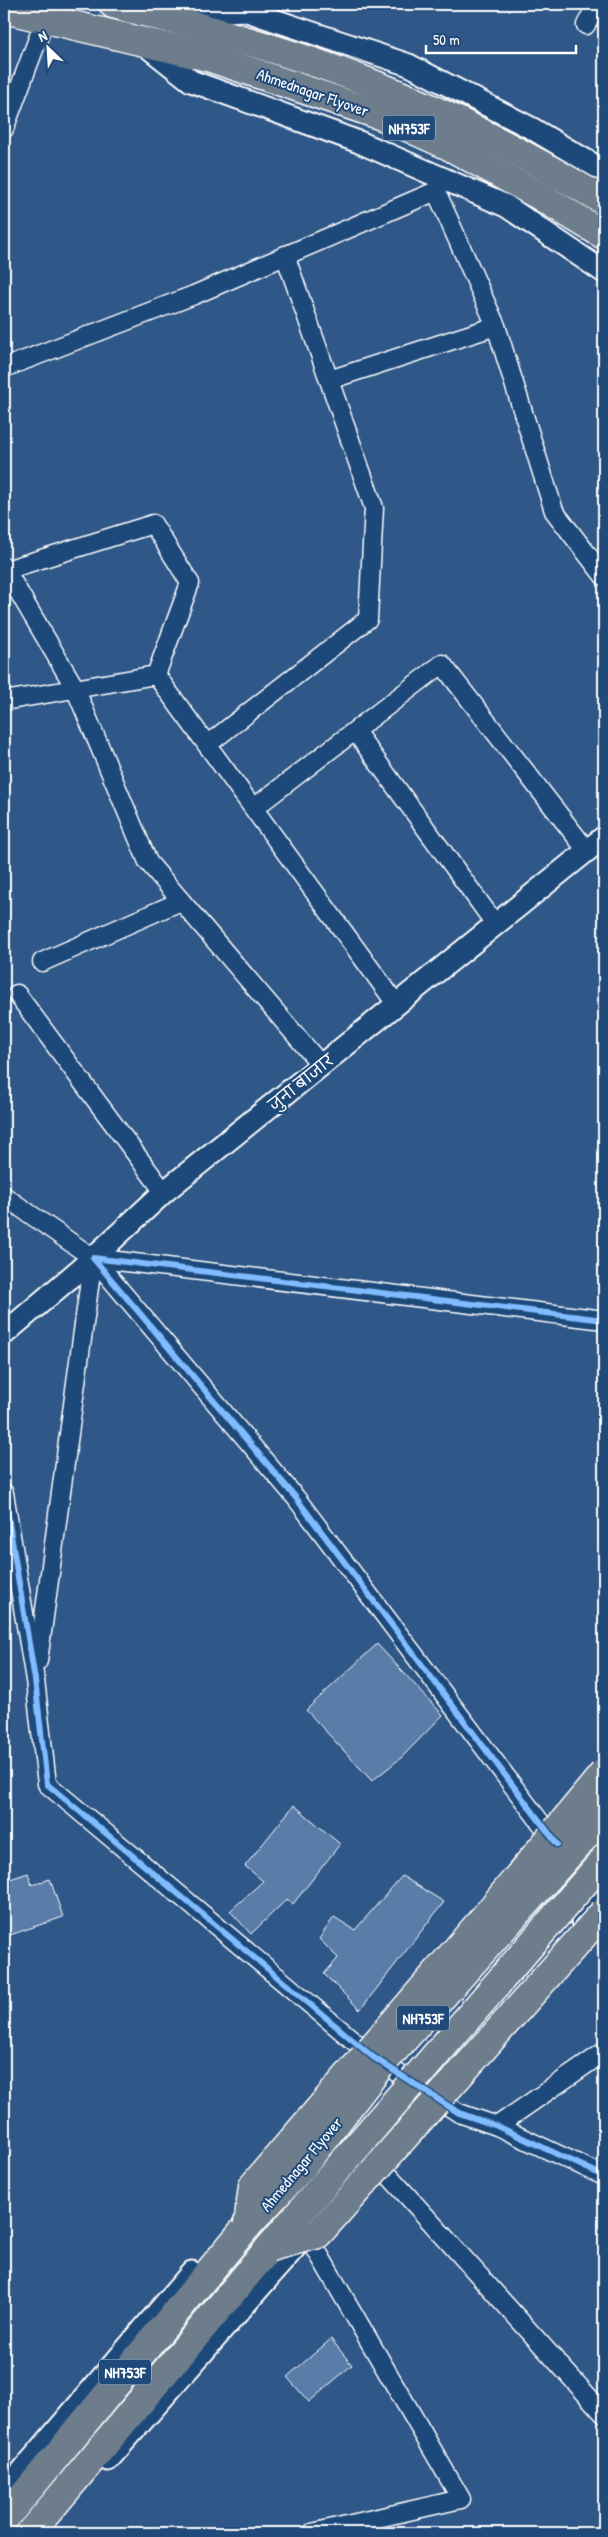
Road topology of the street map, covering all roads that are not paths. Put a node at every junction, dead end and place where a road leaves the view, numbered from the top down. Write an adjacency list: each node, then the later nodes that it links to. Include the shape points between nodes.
1 (113, 4): 4 (highway, NH753F)
2 (597, 4): 6 (street)
3 (4, 9): 5 (highway, NH753F)
4 (156, 15): 8 (highway, Ahmednagar Flyover / NH753F); 10 (street, via 244,10 409,65 531,128)
5 (45, 20): 7 (highway, NH753F); 9 (street)
6 (586, 25)
7 (144, 43): 8 (highway, Ahmednagar Flyover / NH753F); 11 (street, via 191,81 359,142)
8 (205, 43): 12 (highway, Ahmednagar Flyover / NH753F, via 316,63 378,86 503,144); 13 (highway, Ahmednagar Flyover / NH753F, via 449,146)
9 (4, 130)
10 (604, 171)
11 (440, 185): 14 (street); 15 (street, via 506,206); 16 (street)
12 (604, 201)
13 (604, 235)
14 (286, 254): 17 (street, via 194,295); 18 (street)
15 (604, 272)
16 (496, 326): 18 (street); 20 (street, via 554,511)
17 (4, 368)
18 (329, 380): 25 (street, via 374,508 368,619)
19 (5, 568): 21 (street, via 153,524 190,583); 22 (street)
20 (604, 576)
21 (156, 675): 22 (street); 25 (street)
22 (75, 688): 23 (street); 29 (street, via 148,862)
23 (4, 701)
24 (355, 731): 26 (street); 28 (street, via 442,664); 30 (street)
25 (207, 744): 26 (street)
26 (254, 808): 33 (street)
27 (604, 837): 28 (street, जुना बाजार)
28 (588, 852): 30 (street, जुना बाजार)
29 (180, 900): 31 (street); 34 (street)
30 (496, 925): 33 (street, जुना बाजार)
31 (42, 962)
32 (17, 994): 35 (street)
33 (397, 1005): 34 (street, जुना बाजार)
34 (321, 1065): 35 (street, जुना बाजार)
35 (164, 1192): 37 (street, जुना बाजार)
36 (4, 1196): 37 (street)
37 (92, 1258): 38 (street); 39 (street, जुना बाजार); 41 (street); 45 (street, via 296,1498)
38 (604, 1320)
39 (4, 1333)
40 (4, 1492): 41 (street)
41 (35, 1680): 50 (street, via 46,1784)
42 (604, 1773): 55 (highway, bridge, via 253,2186)
43 (604, 1790): 45 (street)
44 (604, 1815): 55 (highway, Ahmednagar Flyover / NH753F, bridge, via 381,2065 302,2167)
45 (557, 1844): 50 (street)
46 (604, 1860): 57 (highway, Ahmednagar Flyover, bridge)
47 (604, 1895): 51 (street)
48 (604, 1912): 57 (highway, bridge, via 318,2234)
49 (604, 2052): 52 (street)
50 (373, 2057): 51 (street); 59 (street)
51 (430, 2095): 52 (street, via 458,2113); 53 (street)
52 (497, 2126): 54 (street)
53 (374, 2159): 56 (street); 58 (street)
54 (604, 2176)
55 (248, 2225): 60 (highway, Ahmednagar Flyover / NH753F)
56 (307, 2234): 62 (street); 63 (street, via 461,2500)
57 (270, 2247): 61 (highway, Ahmednagar Flyover / NH753F)
58 (604, 2414)
59 (4, 2492)
60 (4, 2519)
61 (30, 2533)
62 (44, 2533)
63 (312, 2533)

